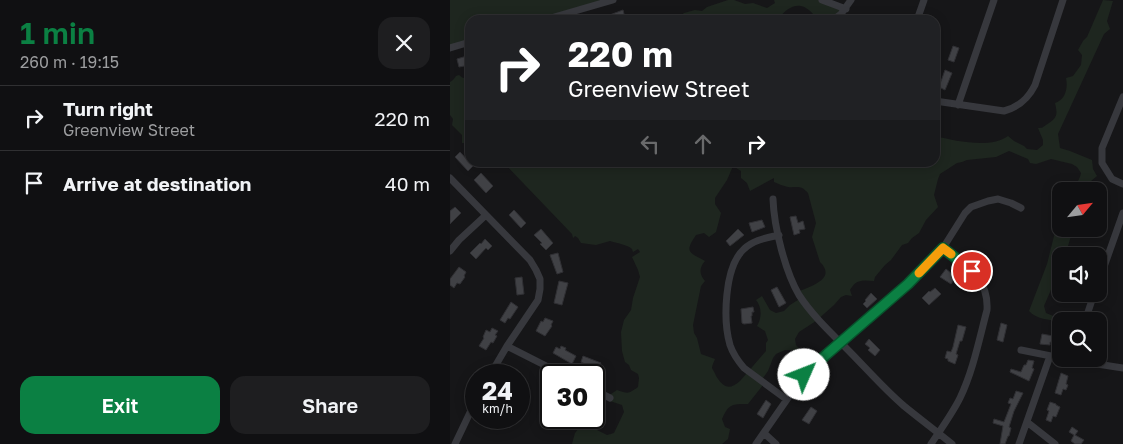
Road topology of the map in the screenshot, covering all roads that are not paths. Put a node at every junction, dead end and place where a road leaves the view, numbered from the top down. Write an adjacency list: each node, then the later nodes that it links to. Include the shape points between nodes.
1 (613, 0): 8 (street)
2 (822, 0): 7 (street)
3 (851, 0): 7 (street)
4 (924, 0): 10 (street)
5 (994, 0): 15 (street)
6 (1063, 0): 15 (street, via 1035,85 1022,104 1004,111)
7 (846, 9): 9 (street)
8 (561, 15)
9 (840, 15)
10 (919, 15)
11 (465, 44): 12 (street)
12 (450, 48)
13 (1123, 96): 17 (street, via 1102,148 1102,163 1112,179)
14 (940, 102): 15 (street)
15 (958, 105)
16 (450, 178): 21 (street)
17 (1123, 184)
18 (773, 199): 22 (street)
19 (1021, 208): 23 (street, via 998,199 971,207)
20 (1123, 213): 25 (street)
21 (486, 215): 24 (street); 27 (street, via 530,260 540,278 538,300)
22 (779, 235): 26 (street, via 793,284 819,321); 36 (street, via 754,242 740,253 731,270 726,310 729,341 738,362)
23 (943, 248): 26 (street, via 908,284); 40 (street, via 983,284 987,310 969,376 957,405)
24 (450, 251)
25 (1107, 258)
26 (840, 342): 36 (street, via 804,375); 40 (street, via 903,405)
27 (507, 346): 30 (street); 31 (street)
28 (1021, 350): 29 (street)
29 (1050, 356): 37 (street)
30 (496, 364)
31 (542, 364)
32 (1107, 366): 33 (street)
33 (1123, 368)
34 (605, 396): 35 (street)
35 (610, 398)
36 (786, 400): 39 (street)
37 (1027, 422): 46 (street); 47 (street)
38 (465, 423): 41 (street)
39 (764, 433): 42 (street); 43 (street)
40 (938, 433): 44 (street); 45 (street)
41 (455, 444)
42 (756, 444)
43 (776, 444)
44 (931, 444)
45 (952, 444)
46 (1019, 444)
47 (1055, 444)

